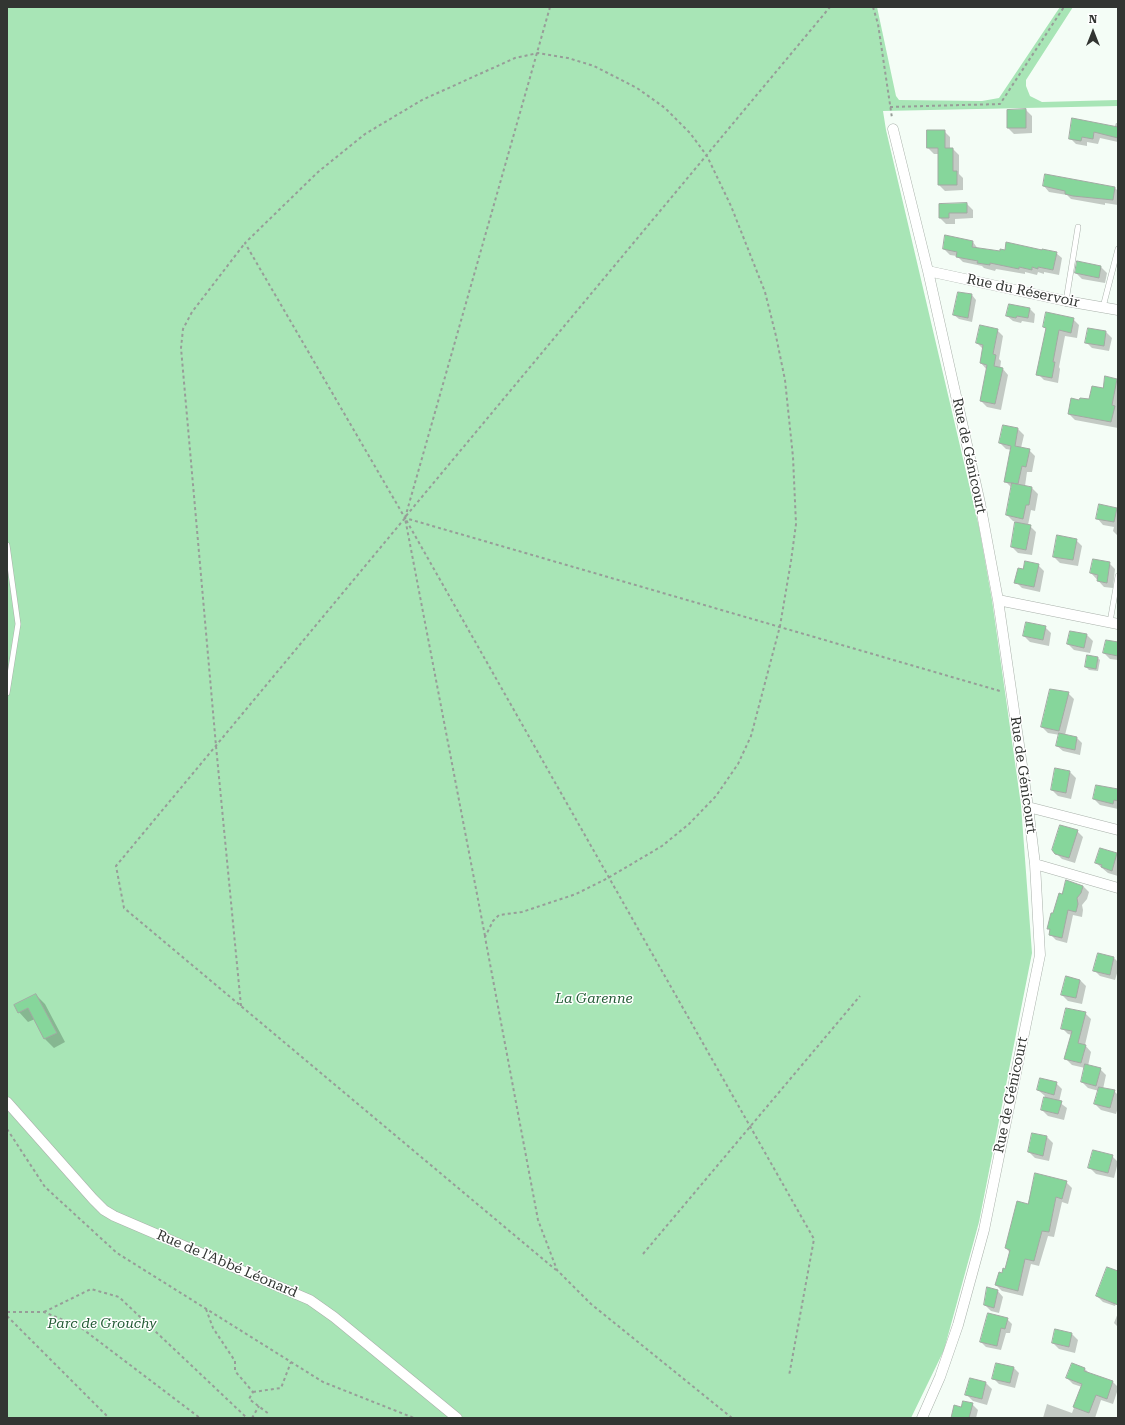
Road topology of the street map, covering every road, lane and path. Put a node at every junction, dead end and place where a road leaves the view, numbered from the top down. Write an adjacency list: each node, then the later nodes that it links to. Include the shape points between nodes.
1 (550, 7): 5 (path)
2 (830, 7): 8 (path)
3 (873, 7): 6 (path, via 878,24)
4 (1064, 7): 6 (path, via 1000,104)
5 (538, 53): 8 (path, via 594,66 637,88 665,108 690,133); 10 (path, via 515,58 422,100 365,134 318,172); 16 (path)
6 (890, 107): 7 (path)
7 (893, 129): 12 (street, Rue de Génicourt)
8 (707, 156): 16 (path); 21 (path, via 731,206 765,292 785,380 794,457 796,524)
9 (1078, 227): 13 (lane)
10 (245, 243): 16 (path); 24 (path, via 192,312 183,330 181,348)
11 (1118, 250): 14 (lane)
12 (928, 271): 13 (street, Rue du Réservoir); 19 (street, Rue de Génicourt, via 980,503)
13 (1066, 301): 14 (street, Rue du Réservoir)
14 (1103, 307): 15 (street, Rue du Réservoir)
15 (1118, 310)
16 (405, 518): 21 (path); 24 (path); 28 (path); 30 (path)
17 (7, 545): 23 (lane, via 18,624)
18 (1118, 576): 20 (lane)
19 (998, 600): 20 (street); 25 (street, Rue de Génicourt)
20 (1114, 623)
21 (780, 626): 22 (path); 28 (path, via 751,736 738,764 716,796 689,824 662,846)
22 (1000, 691)
23 (7, 693)
24 (216, 746): 32 (path); 32 (path, via 116,866 124,908)
25 (1028, 807): 26 (street); 27 (street, Rue de Génicourt)
26 (1118, 830)
27 (1035, 864): 29 (street); 54 (street, Rue de Génicourt, via 1039,963 984,1230 958,1325)
28 (608, 878): 30 (path, via 576,894 522,912 500,915 493,921); 34 (path)
29 (1118, 888)
30 (485, 937): 37 (path, via 538,1220)
31 (860, 996): 34 (path)
32 (241, 1007): 37 (path)
33 (7, 1102): 52 (street, Rue de l'Abbé Léonard, via 104,1210 310,1300)
34 (750, 1127): 36 (path); 43 (path, via 814,1239)
35 (7, 1129): 38 (path, via 45,1187 117,1253)
36 (643, 1254)
37 (557, 1270): 53 (path, via 591,1304)
38 (206, 1308): 42 (path); 44 (path, via 213,1328 235,1361 235,1370)
39 (7, 1312): 40 (path)
40 (44, 1312): 48 (path, via 80,1327); 49 (path, via 91,1289 119,1297)
41 (7, 1316): 47 (path)
42 (291, 1362): 44 (path, via 281,1388); 51 (path, via 323,1382)
43 (789, 1376)
44 (253, 1392): 45 (path, via 249,1399)
45 (258, 1406): 46 (path); 50 (path)
46 (269, 1414)
47 (109, 1418)
48 (200, 1418)
49 (247, 1418)
50 (252, 1418)
51 (414, 1418)
52 (457, 1418)
53 (732, 1418)
54 (922, 1418)

